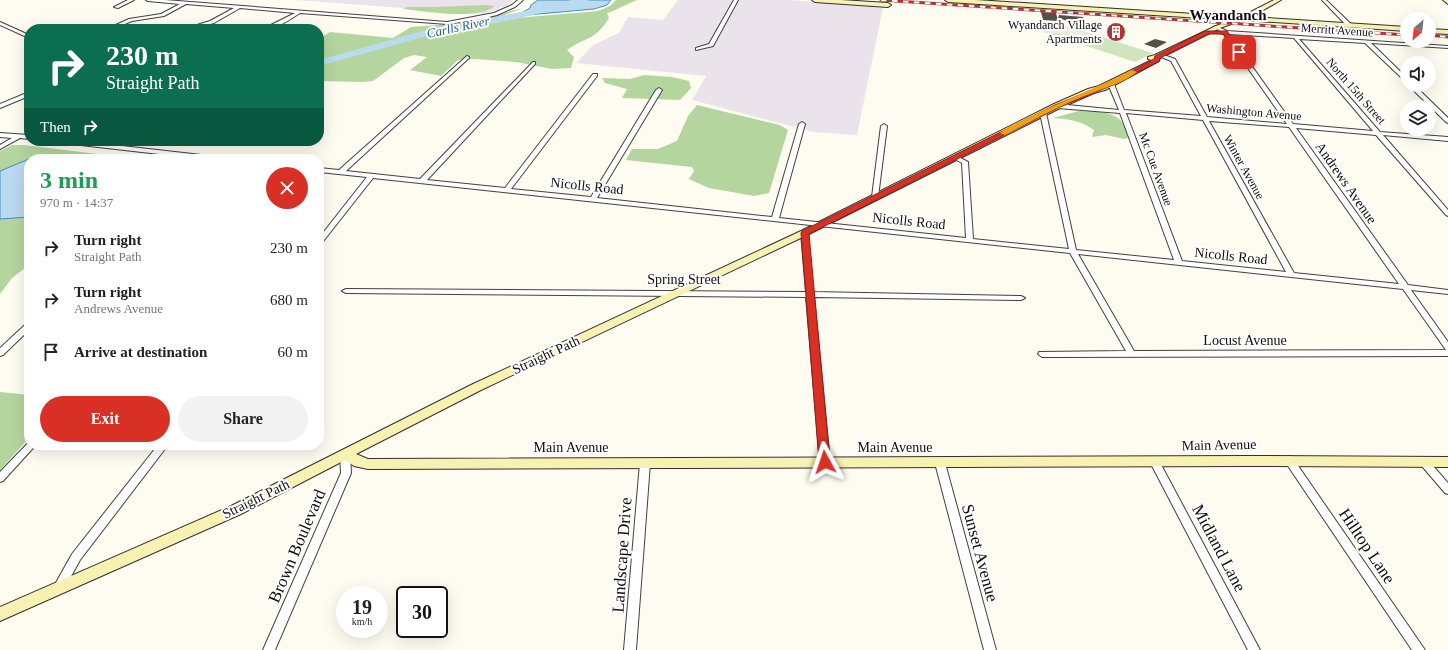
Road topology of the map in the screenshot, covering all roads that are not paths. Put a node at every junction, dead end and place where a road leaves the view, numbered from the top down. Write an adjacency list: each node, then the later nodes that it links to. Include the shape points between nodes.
1 (132, 0): 13 (street)
2 (148, 0): 11 (street)
3 (521, 0): 15 (street, via 513,7 488,15 447,23)
4 (736, 0): 33 (street, via 711,45)
5 (815, 0): 12 (main road)
6 (948, 0): 10 (main road)
7 (1269, 0): 16 (main road, Straight Path, via 1238,15)
8 (1278, 0): 16 (main road, Straight Path, via 1249,16)
9 (1324, 0): 21 (street)
10 (1023, 2): 16 (main road)
11 (186, 3): 14 (street); 18 (street, via 162,15)
12 (888, 5)
13 (116, 7)
14 (240, 7): 15 (street); 19 (street)
15 (299, 12): 20 (street)
16 (1237, 19): 21 (main road); 22 (main road, Straight Path)
17 (0, 24): 28 (street)
18 (121, 24)
19 (205, 24)
20 (278, 24)
21 (1350, 26): 23 (main road)
22 (1216, 28): 25 (main road, Straight Path); 26 (street)
23 (1400, 29)
24 (1436, 31): 27 (main road)
25 (1207, 32): 26 (street, Merritt Avenue); 35 (main road, Straight Path)
26 (1225, 32): 29 (street, Merritt Avenue); 53 (street, Andrews Avenue)
27 (1448, 32)
28 (24, 35)
29 (1295, 37): 30 (street, Merritt Avenue); 54 (street, North 15th Street)
30 (1367, 42): 31 (street, Merritt Avenue); 38 (street)
31 (1441, 47): 32 (street, Merritt Avenue); 34 (street)
32 (1448, 47)
33 (698, 49)
34 (1448, 53)
35 (1159, 56): 40 (main road, Straight Path, via 1157,60); 42 (main road, Straight Path, via 1107,79 1094,86); 49 (street, Winter Avenue, via 1173,60)
36 (468, 57): 64 (street)
37 (533, 63): 66 (street)
38 (1400, 74)
39 (595, 76): 67 (street)
40 (1111, 84): 42 (main road, Straight Path); 47 (street, Mc Cue Avenue)
41 (659, 90): 69 (street)
42 (1091, 91): 46 (main road, Straight Path)
43 (1418, 92): 50 (street)
44 (24, 96): 45 (street)
45 (0, 106)
46 (1057, 106): 47 (street, Washington Avenue); 48 (main road, Straight Path)
47 (1122, 112): 49 (street, Washington Avenue); 77 (street, Mc Cue Avenue)
48 (1043, 113): 62 (main road, Straight Path); 76 (street)
49 (1205, 119): 53 (street, Washington Avenue); 78 (street, Winter Avenue)
50 (1448, 121)
51 (802, 124): 71 (street)
52 (884, 126): 68 (street)
53 (1290, 126): 54 (street, Washington Avenue); 79 (street, Andrews Avenue)
54 (1377, 133): 58 (street, Washington Avenue); 70 (street, North 15th Street)
55 (0, 135): 56 (street)
56 (19, 136): 57 (street); 60 (street)
57 (24, 137)
58 (1448, 139)
59 (110, 146): 61 (street)
60 (0, 147)
61 (177, 154)
62 (956, 157): 68 (main road, Straight Path); 75 (street, via 965,162)
63 (324, 171): 64 (street, Nicolls Road)
64 (340, 173): 65 (street, Nicolls Road)
65 (371, 176): 66 (street, Nicolls Road); 74 (street)
66 (422, 181): 67 (street, Nicolls Road)
67 (506, 190): 69 (street, Nicolls Road)
68 (876, 197): 72 (main road, Straight Path)
69 (593, 200): 71 (street, Nicolls Road)
70 (1448, 214)
71 (775, 219): 72 (street, Nicolls Road)
72 (820, 224): 73 (main road, Straight Path); 75 (street, Nicolls Road)
73 (804, 233): 81 (main road, Straight Path); 83 (street)
74 (324, 237)
75 (970, 241): 76 (street, Nicolls Road)
76 (1073, 252): 77 (street, Nicolls Road); 90 (street)
77 (1179, 263): 78 (street, Nicolls Road)
78 (1291, 276): 79 (street, Nicolls Road)
79 (1404, 287): 82 (street, Nicolls Road); 86 (street, Andrews Avenue)
80 (346, 291): 81 (street, Spring Street)
81 (678, 292): 83 (street, Spring Street); 93 (main road, Straight Path, via 475,388)
82 (1448, 292)
83 (811, 294): 84 (street, Spring Street); 95 (street)
84 (1020, 298)
85 (24, 331): 87 (street)
86 (1448, 348)
87 (0, 353)
88 (1448, 353): 90 (street, Locust Avenue)
89 (1042, 354): 90 (street, Locust Avenue)
90 (1132, 354)
91 (26, 450): 101 (street)
92 (159, 450): 103 (street, via 76,557)
93 (345, 454): 99 (main road, Main Avenue, via 368,464); 103 (main road, Straight Path, via 236,510); 105 (street, Brown Boulevard, via 346,473)
94 (1289, 460): 96 (main road, Main Avenue); 97 (main road, Main Avenue); 109 (street, Hilltop Lane)
95 (825, 462): 99 (main road, Main Avenue); 100 (main road, Main Avenue)
96 (1155, 462): 100 (main road, Main Avenue); 108 (street, Midland Lane)
97 (1424, 462): 98 (main road, Main Avenue); 102 (street)
98 (1448, 462)
99 (645, 463): 106 (street, Landscape Drive)
100 (940, 463): 107 (street, Sunset Avenue)
101 (0, 478)
102 (1448, 490)
103 (58, 590): 104 (main road, Straight Path)
104 (0, 614)
105 (269, 650)
106 (630, 650)
107 (990, 650)
108 (1254, 650)
109 (1419, 650)

